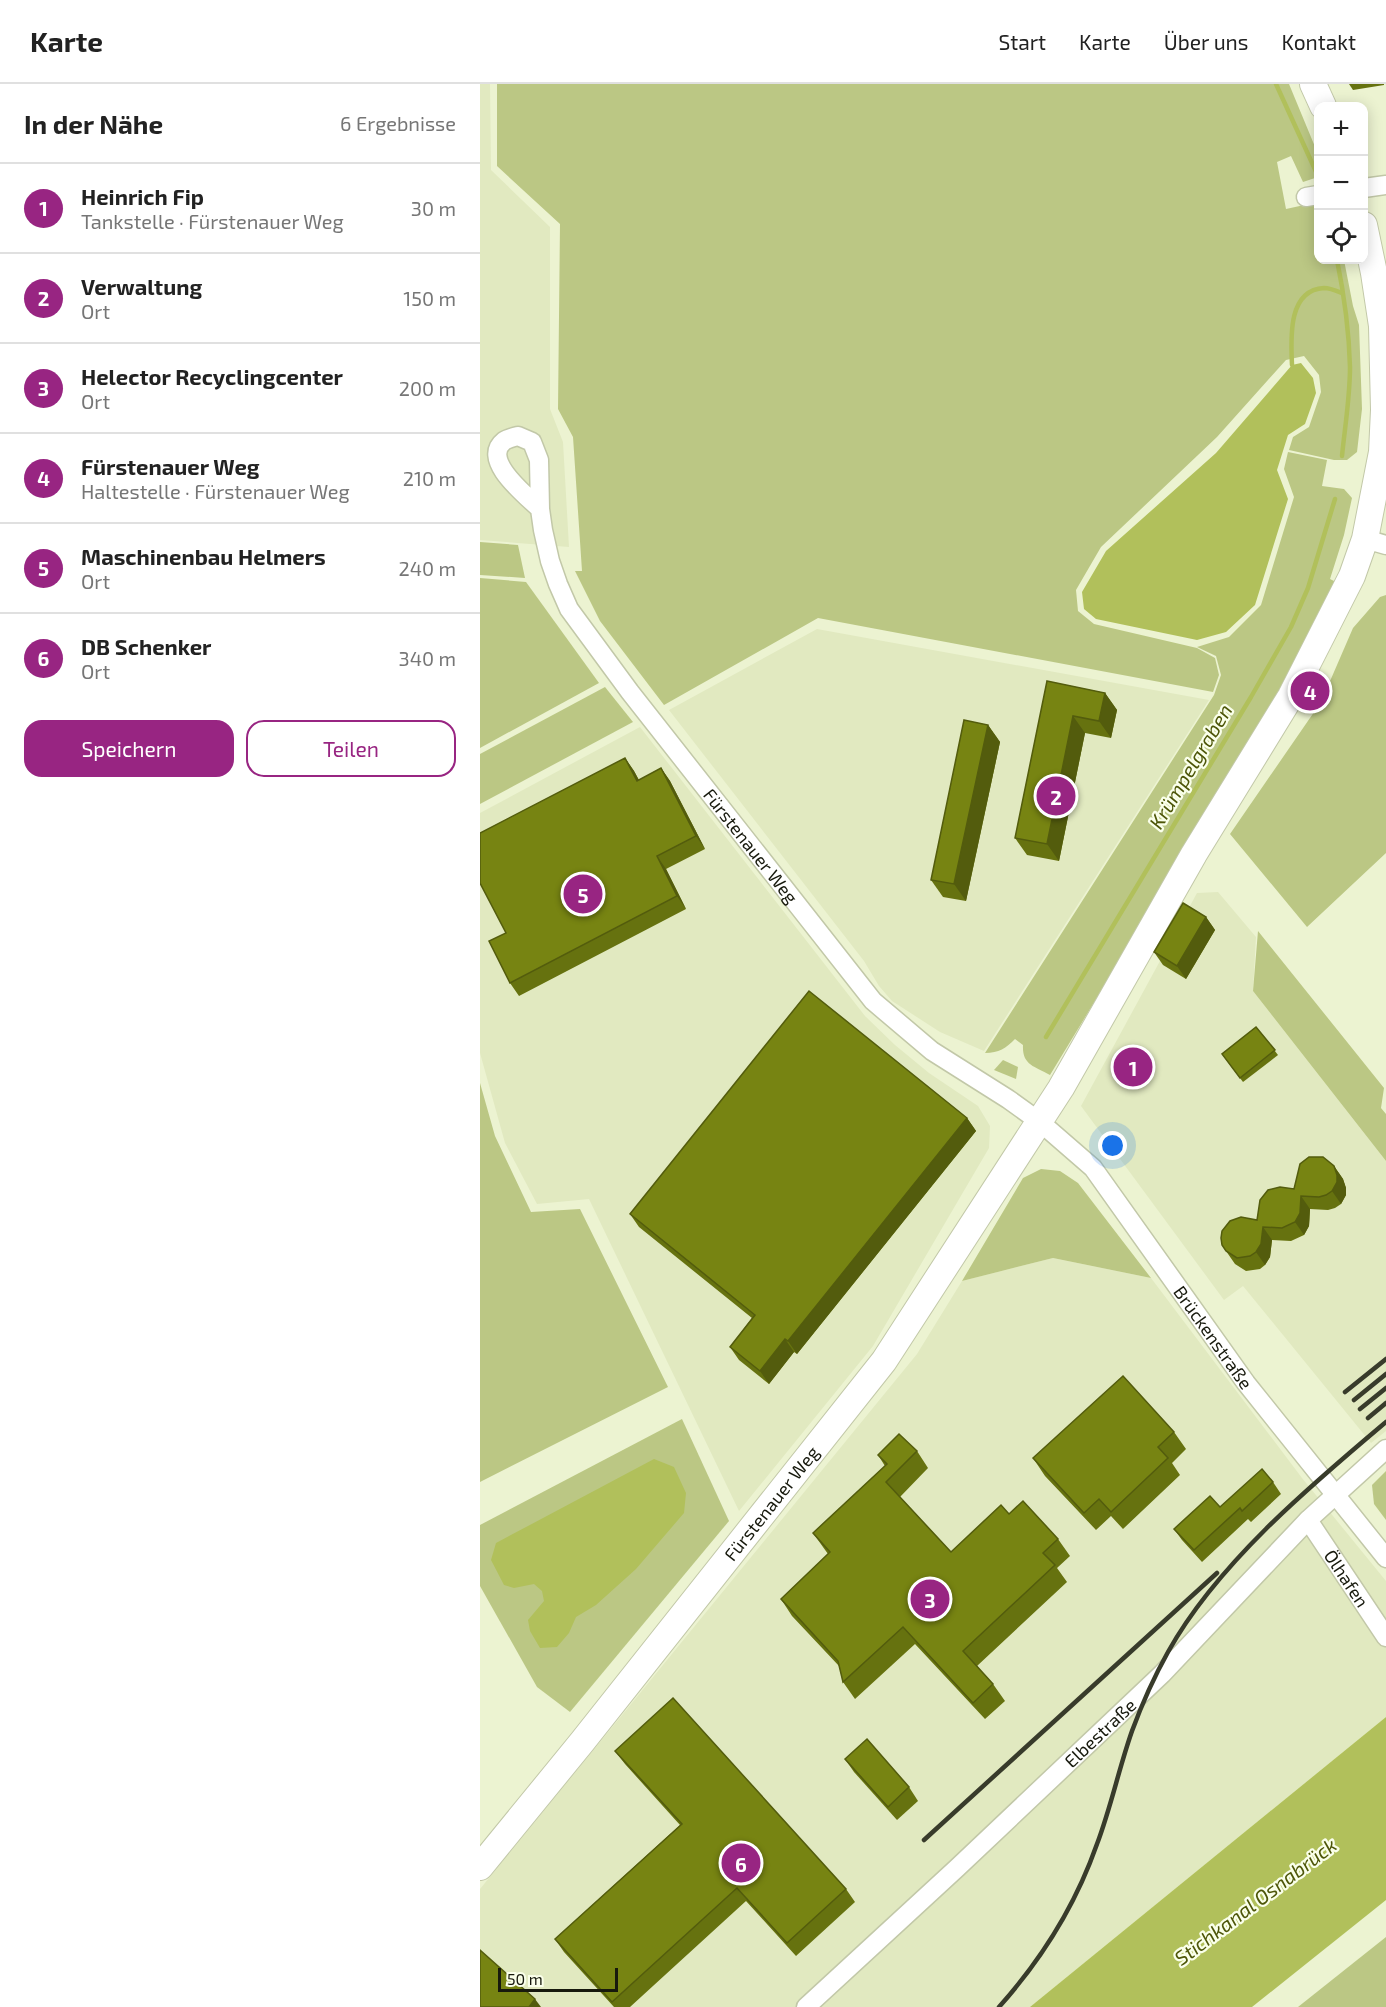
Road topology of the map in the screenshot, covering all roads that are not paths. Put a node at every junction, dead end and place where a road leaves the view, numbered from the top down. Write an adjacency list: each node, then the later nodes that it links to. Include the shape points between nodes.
1 (1313, 84): 2 (street)
2 (1321, 102)
3 (1386, 185): 4 (street)
4 (1368, 187)
5 (1368, 244): 7 (street, Fürstenauer Weg, via 1382,326 1384,410)
6 (540, 509): 8 (street, Fürstenauer Weg, via 550,561 569,609 873,1002 932,1051)
7 (1376, 542): 8 (street, Fürstenauer Weg, via 1352,576 1291,696 1194,854)
8 (1040, 1122): 10 (street, Brückenstraße, via 1093,1168 1246,1383); 14 (street, Fürstenauer Weg, via 884,1361)
9 (1386, 1449): 10 (street, Elbestraße)
10 (1335, 1494): 11 (street, Elbestraße); 12 (street, Brückenstraße)
11 (1308, 1520): 13 (street, Ölhafen); 15 (street, Elbestraße, via 1162,1674)
12 (1386, 1558)
13 (1386, 1637)
14 (480, 1867)
15 (806, 2007)

